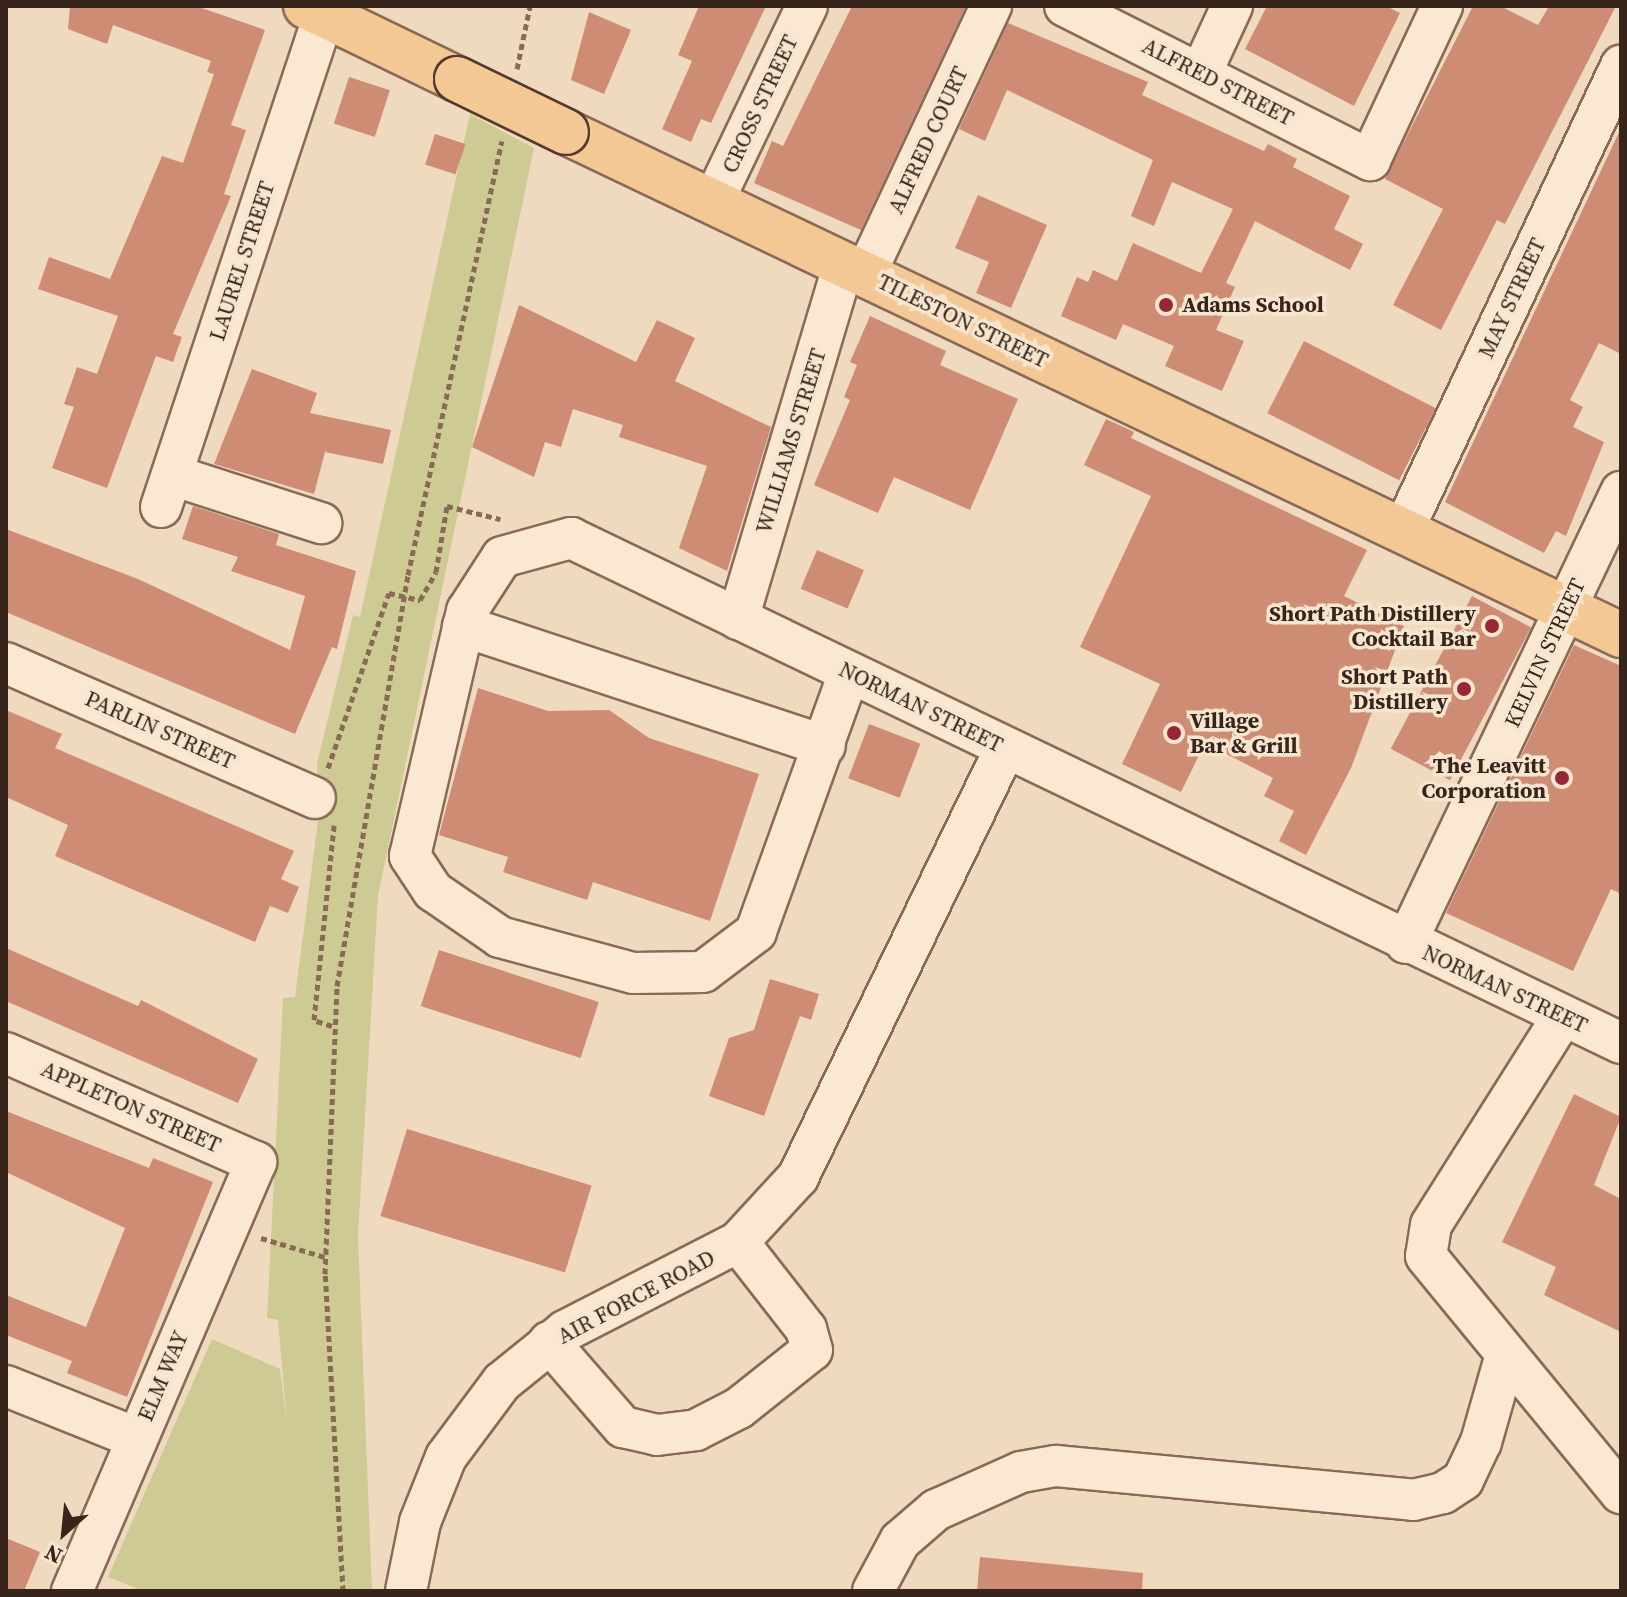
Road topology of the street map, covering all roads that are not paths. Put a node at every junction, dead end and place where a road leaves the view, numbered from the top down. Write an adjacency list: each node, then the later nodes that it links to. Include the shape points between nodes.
1 (807, 6): 9 (street, CROSS STREET)
2 (991, 6): 10 (street, ALFRED COURT)
3 (1065, 6): 8 (street, ALFRED STREET)
4 (1232, 6): 8 (street)
5 (1442, 6): 8 (street, ALFRED STREET, via 1370,160)
6 (315, 10): 9 (main road, TILESTON STREET, bridge); 12 (street, LAUREL STREET, via 167,491)
7 (1621, 66): 13 (street, MAY STREET)
8 (1202, 71)
9 (713, 202): 10 (main road, TILESTON STREET)
10 (854, 270): 13 (main road, TILESTON STREET); 15 (street, WILLIAMS STREET)
11 (1621, 492): 14 (street, KELVIN STREET)
12 (321, 523)
13 (1403, 531): 14 (main road, TILESTON STREET)
14 (1566, 610): 17 (main road, TILESTON STREET); 23 (street, KELVIN STREET)
15 (738, 619): 16 (street, NORMAN STREET, via 571,538 502,557); 19 (street, NORMAN STREET)
16 (463, 626): 20 (street); 20 (street, NORMAN STREET, via 410,856 433,891 500,937 633,973 703,972 756,932)
17 (1621, 635)
18 (6, 663): 22 (street, PARLIN STREET)
19 (849, 673): 20 (street); 21 (street, NORMAN STREET)
20 (825, 746)
21 (1005, 748): 23 (street, NORMAN STREET); 28 (street, AIR FORCE ROAD, via 818,1146)
22 (315, 798)
23 (1406, 943): 24 (street, NORMAN STREET)
24 (1563, 1016): 25 (street, NORMAN STREET); 30 (street, via 1487,1147 1431,1225 1426,1256)
25 (1621, 1043)
26 (6, 1053): 27 (street, APPLETON STREET)
27 (256, 1162): 32 (street, ELM WAY)
28 (738, 1242): 29 (street, AIR FORCE ROAD); 29 (street, via 806,1329 812,1350 739,1408 696,1430 657,1435 623,1427)
29 (549, 1342): 35 (street, AIR FORCE ROAD, via 502,1382 446,1457 420,1522)
30 (1506, 1354): 33 (street); 36 (street, via 1481,1442 1463,1480 1443,1493 1413,1500 1056,1466 1021,1472 936,1510 900,1541)
31 (6, 1386): 32 (street)
32 (136, 1438): 34 (street, ELM WAY)
33 (1621, 1493)
34 (72, 1591)
35 (406, 1591)
36 (873, 1591)

